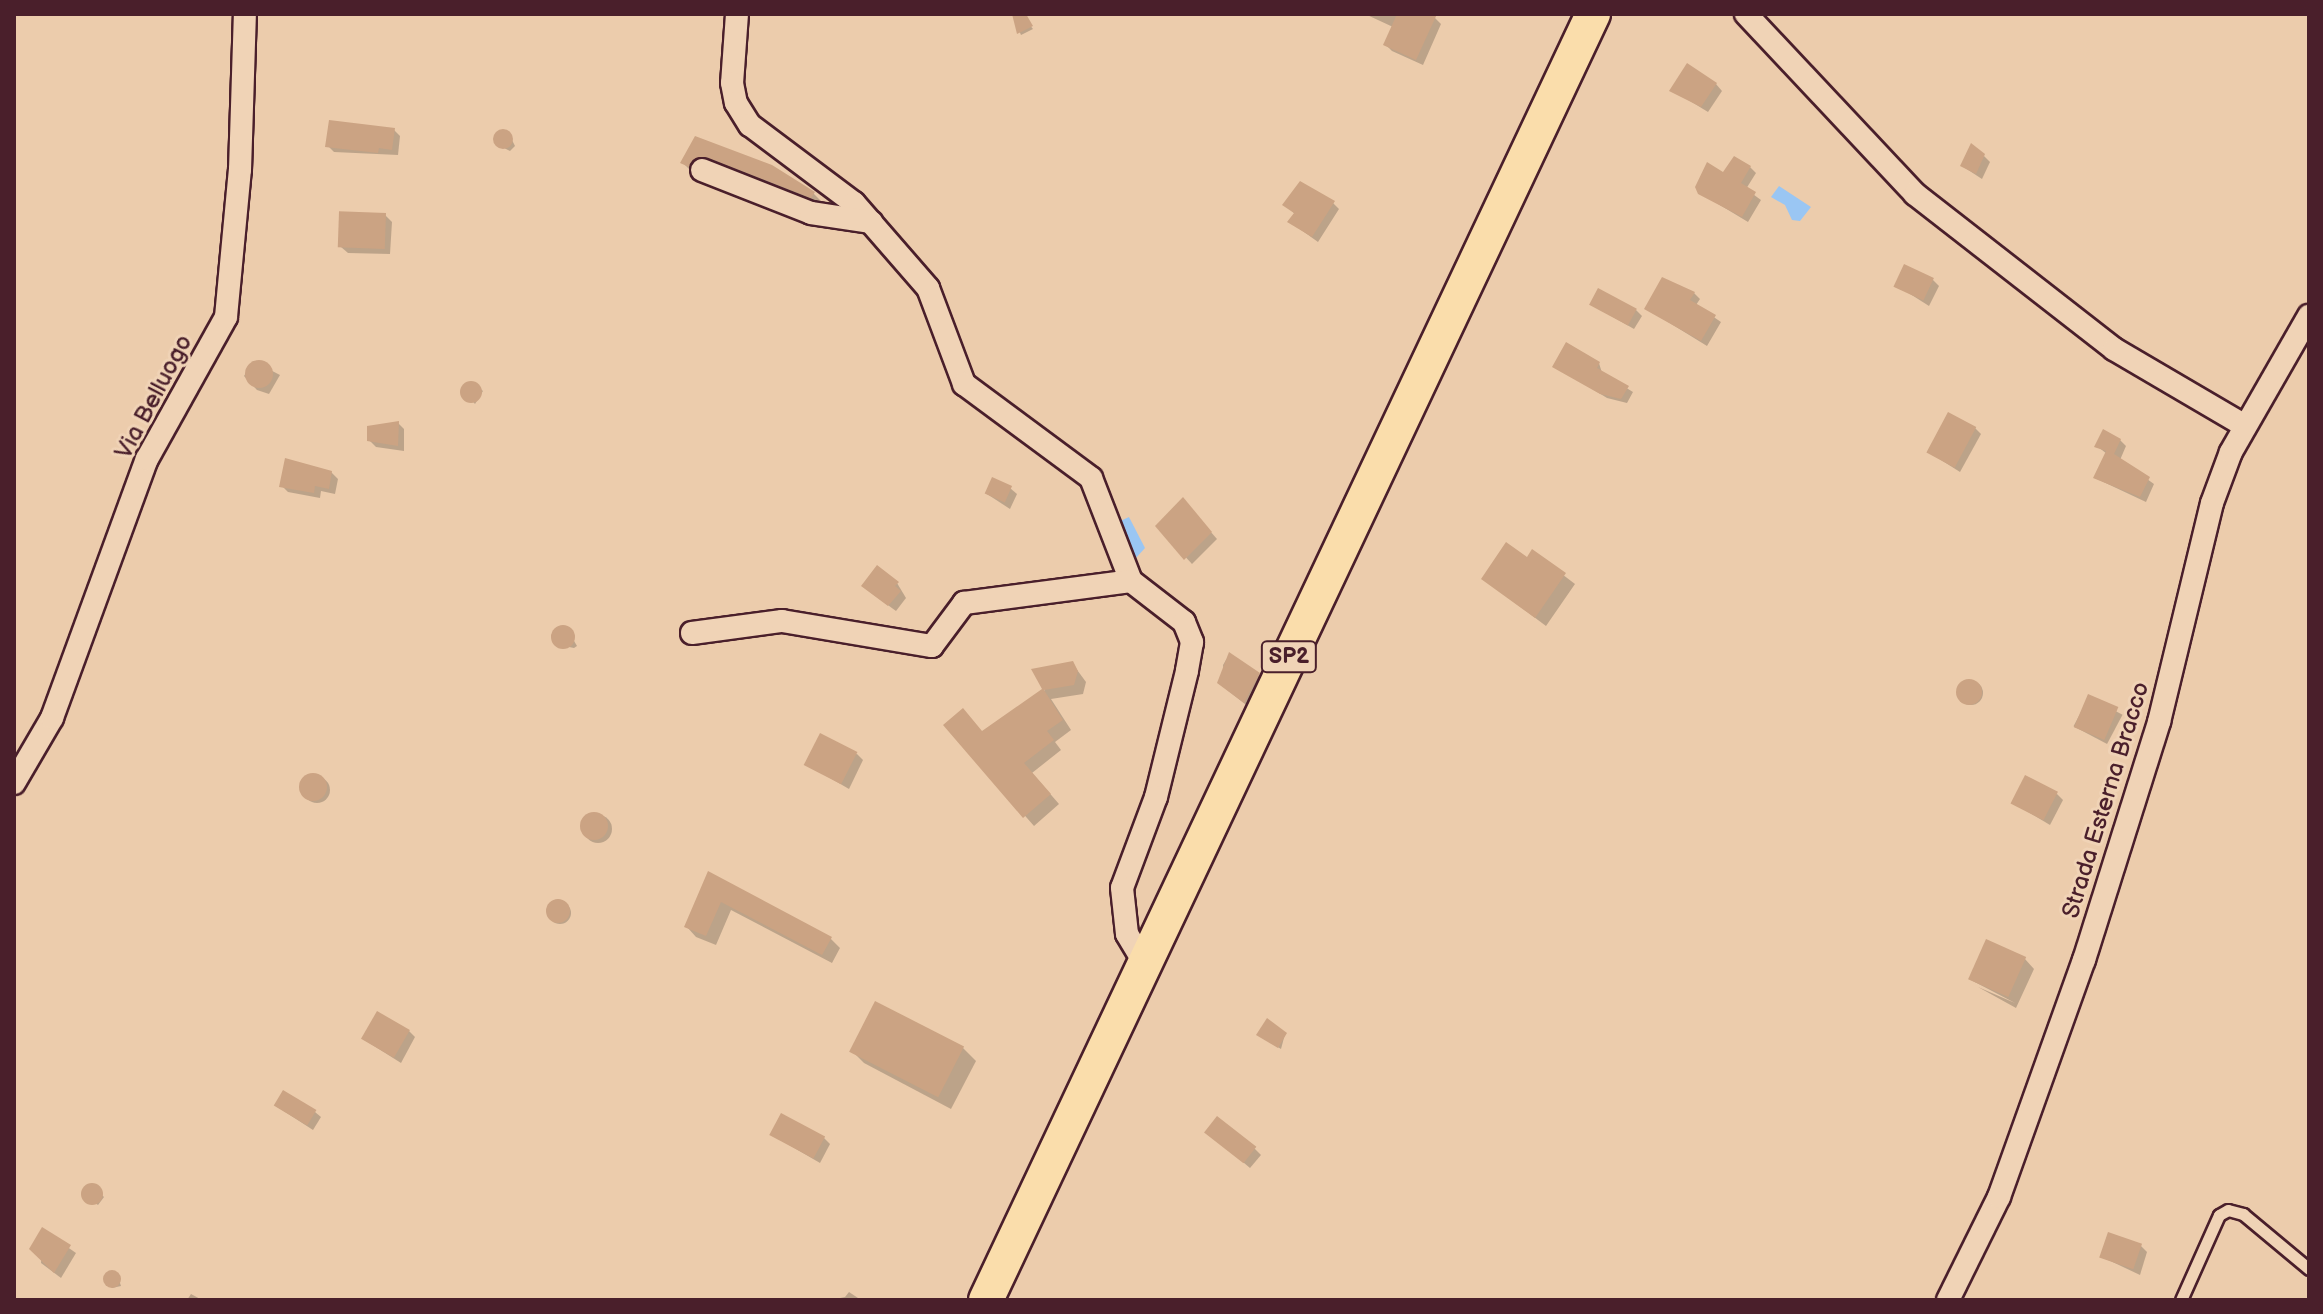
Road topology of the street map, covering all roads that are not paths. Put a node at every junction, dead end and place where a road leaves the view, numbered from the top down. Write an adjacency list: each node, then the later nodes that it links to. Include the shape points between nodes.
1 (245, 14): 11 (street, Via Belluogo, via 240,170 226,317 147,459 52,718)
2 (737, 14): 6 (street, via 732,83 743,114)
3 (1593, 14): 12 (main road, SP2)
4 (1746, 14): 8 (street, via 1915,194 2114,349)
5 (702, 170): 6 (street, via 811,213)
6 (871, 222): 9 (street, via 928,288 964,384 1091,478)
7 (2309, 316): 8 (street, Strada Esterna Bracco)
8 (2245, 426): 15 (street, Strada Esterna Bracco, via 2212,503 2159,722 2084,960 1999,1197)
9 (1131, 581): 10 (street, via 964,603 932,646 782,621); 12 (street, via 1184,622 1192,642 1156,797 1122,888 1127,934)
10 (692, 633)
11 (14, 783)
12 (1144, 962): 14 (main road, SP2)
13 (2309, 1269): 16 (lane, via 2243,1214 2228,1210 2219,1215)
14 (986, 1300)
15 (1948, 1300)
16 (2181, 1300)

